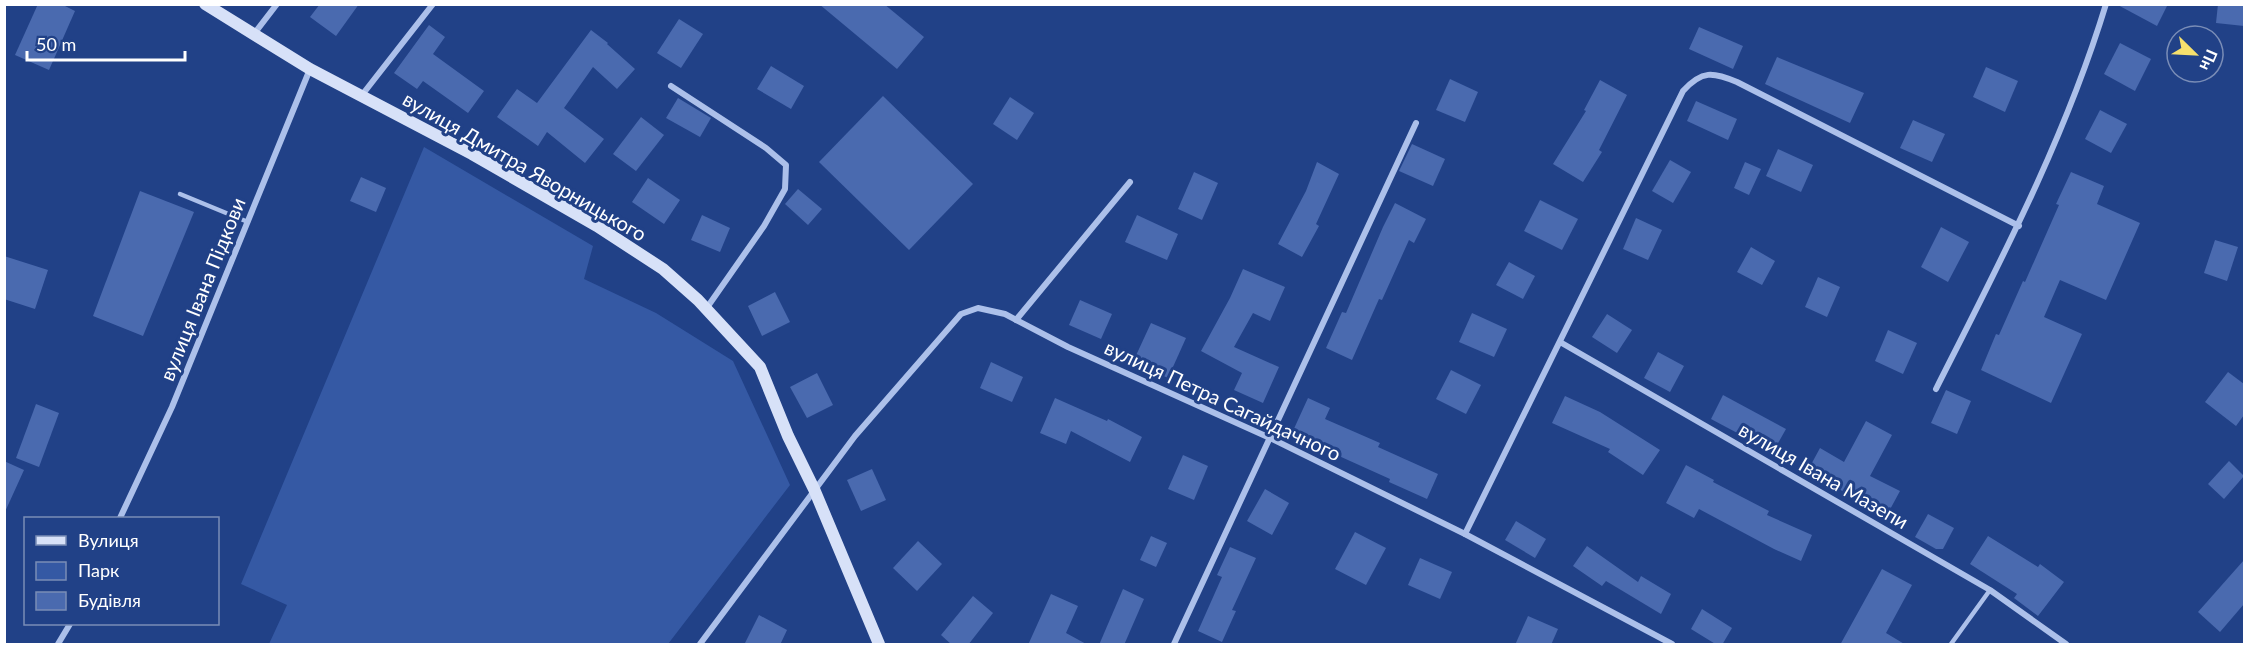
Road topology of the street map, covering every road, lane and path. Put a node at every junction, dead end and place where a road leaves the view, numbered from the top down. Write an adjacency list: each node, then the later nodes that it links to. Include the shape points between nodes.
1 (205, 4): 5 (street, вулиця Дмитра Яворницького)
2 (277, 4): 5 (street)
3 (433, 4): 8 (street)
4 (2106, 4): 13 (street, via 2077,88)
5 (253, 34): 6 (street, вулиця Дмитра Яворницького)
6 (310, 69): 8 (street, вулиця Дмитра Яворницького); 12 (street, вулиця Івана Підкови)
7 (671, 86): 14 (street, via 786,165 785,189)
8 (361, 96): 14 (street, вулиця Дмитра Яворницького, via 597,226 663,269)
9 (1416, 123): 18 (street)
10 (1130, 182): 15 (street)
11 (180, 194): 12 (lane)
12 (248, 222): 20 (street, вулиця Івана Підкови, via 172,407)
13 (2019, 226): 16 (street, via 1737,82 1718,75 1701,75 1683,91); 17 (street)
14 (706, 309): 19 (street, вулиця Дмитра Яворницького, via 760,367)
15 (1016, 320): 18 (street, вулиця Петра Сагайдачного); 19 (street, вулиця Петра Сагайдачного, via 978,308 961,314)
16 (1560, 342): 21 (street); 22 (street, вулиця Івана Мазепи)
17 (1936, 389)
18 (1270, 438): 21 (street, вулиця Петра Сагайдачного); 27 (street)
19 (814, 489): 25 (street, вулиця Петра Сагайдачного); 26 (street, вулиця Дмитра Яворницького)
20 (121, 517)
21 (1465, 534): 28 (street, вулиця Петра Сагайдачного)
22 (1990, 590): 29 (lane); 30 (street, вулиця Івана Мазепи)
23 (69, 625): 24 (street)
24 (58, 645)
25 (700, 645)
26 (879, 645)
27 (1174, 645)
28 (1672, 645)
29 (1951, 645)
30 (2066, 645)

